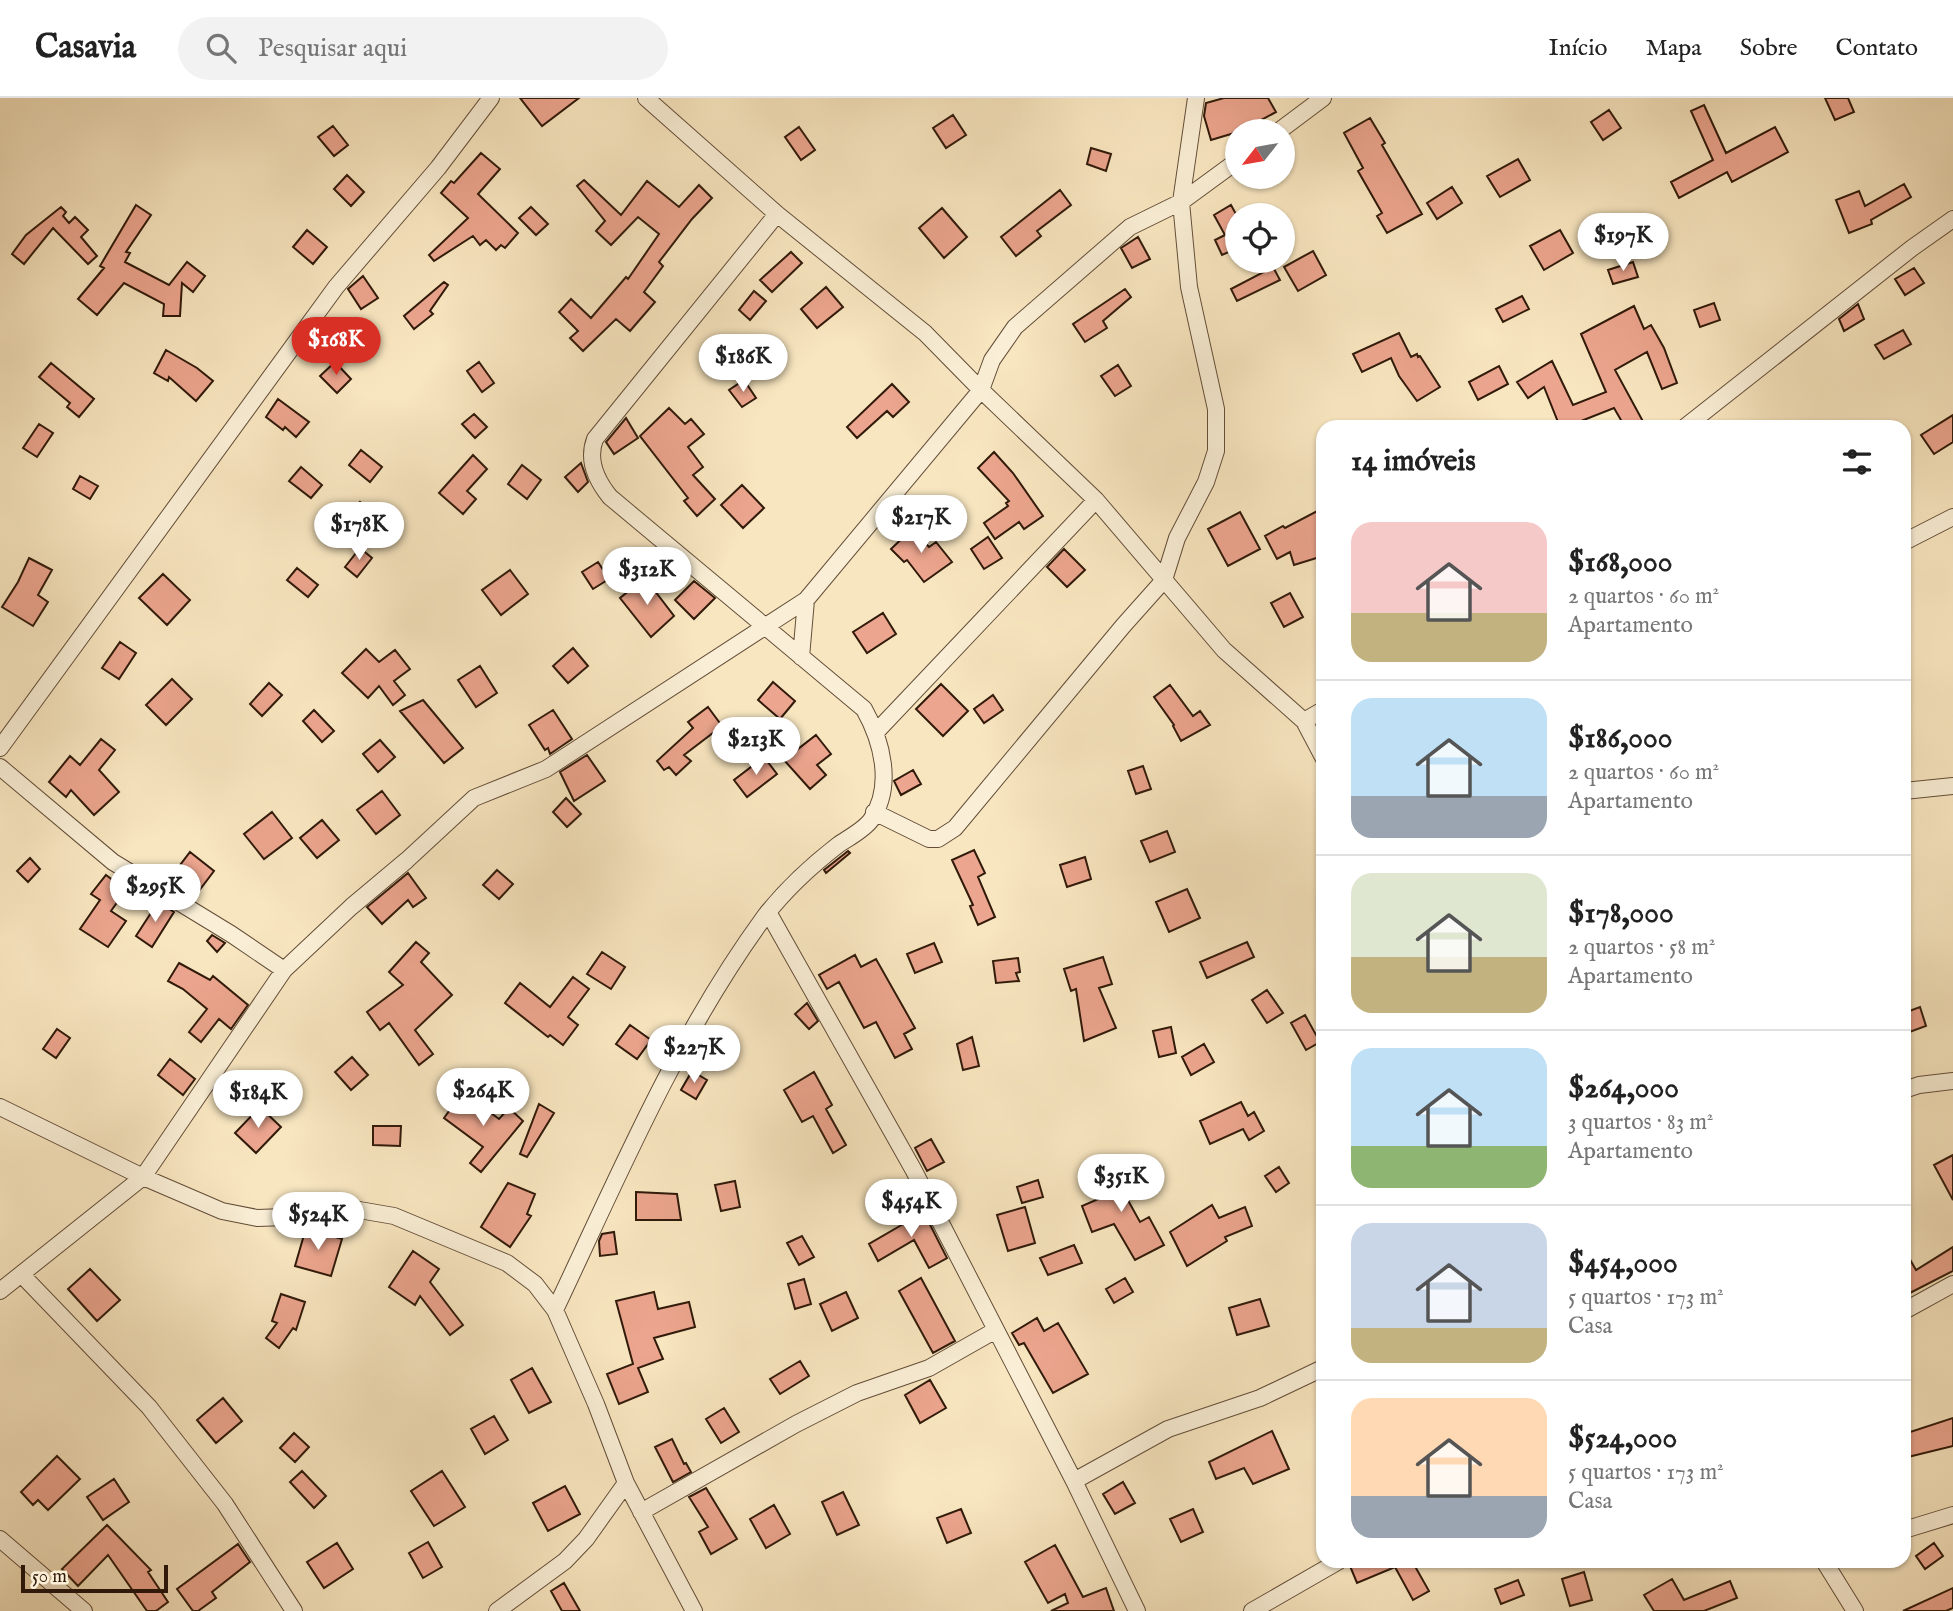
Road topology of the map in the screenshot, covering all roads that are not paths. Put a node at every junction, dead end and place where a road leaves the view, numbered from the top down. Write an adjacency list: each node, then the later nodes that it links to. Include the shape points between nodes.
1 (491, 98): 23 (street, via 336,287)
2 (646, 98): 8 (street)
3 (1196, 98): 7 (street)
4 (1323, 98): 5 (street)
5 (1295, 119)
6 (1225, 171): 7 (street)
7 (1181, 202): 10 (street, via 1130,228 1016,327 992,360); 15 (street, via 1189,287 1216,409 1216,451 1206,482 1177,538)
8 (777, 214): 10 (street, via 925,333); 17 (street, via 591,447 598,482 610,497)
9 (1953, 219): 11 (street)
10 (981, 390): 12 (street); 16 (street)
11 (1694, 420)
12 (1096, 499): 15 (street); 21 (street)
13 (1953, 517): 14 (street)
14 (1911, 538)
15 (1164, 580): 20 (street, via 1224,650); 27 (street, via 955,828 938,839 929,839)
16 (806, 600): 17 (street); 18 (street)
17 (764, 626): 18 (street); 29 (street, via 546,769 474,799)
18 (801, 657): 21 (street, via 864,709)
19 (1316, 714): 20 (street)
20 (1304, 721): 22 (street)
21 (877, 731): 27 (street, via 883,793)
22 (1316, 744)
23 (0, 748)
24 (0, 767): 29 (street, via 113,862)
25 (1953, 786): 26 (street)
26 (1911, 790)
27 (874, 812): 28 (street, via 871,821 797,879)
28 (768, 912): 38 (street, via 731,962 667,1074); 39 (street, via 913,1170)
29 (284, 970): 33 (street)
30 (1953, 1080): 31 (street)
31 (1911, 1088)
32 (0, 1107): 33 (street)
33 (143, 1177): 34 (street); 38 (street, via 222,1211 257,1217 342,1207 394,1216 507,1263 535,1284)
34 (22, 1275): 36 (street); 50 (street, via 149,1408 225,1504)
35 (1953, 1284): 37 (street)
36 (0, 1291)
37 (1911, 1307)
38 (555, 1310): 42 (street)
39 (996, 1330): 41 (street); 43 (street, via 929,1368 833,1405)
40 (1316, 1371): 41 (street, via 1260,1398 1168,1429)
41 (1074, 1481): 53 (street)
42 (626, 1483): 43 (street); 51 (street, via 565,1561)
43 (641, 1512): 52 (street)
44 (1953, 1515): 45 (street)
45 (1911, 1528)
46 (0, 1539): 49 (street)
47 (1327, 1568): 54 (street)
48 (1828, 1568): 55 (street)
49 (84, 1611)
50 (294, 1611)
51 (497, 1611)
52 (694, 1611)
53 (1138, 1611)
54 (1252, 1611)
55 (1855, 1611)

